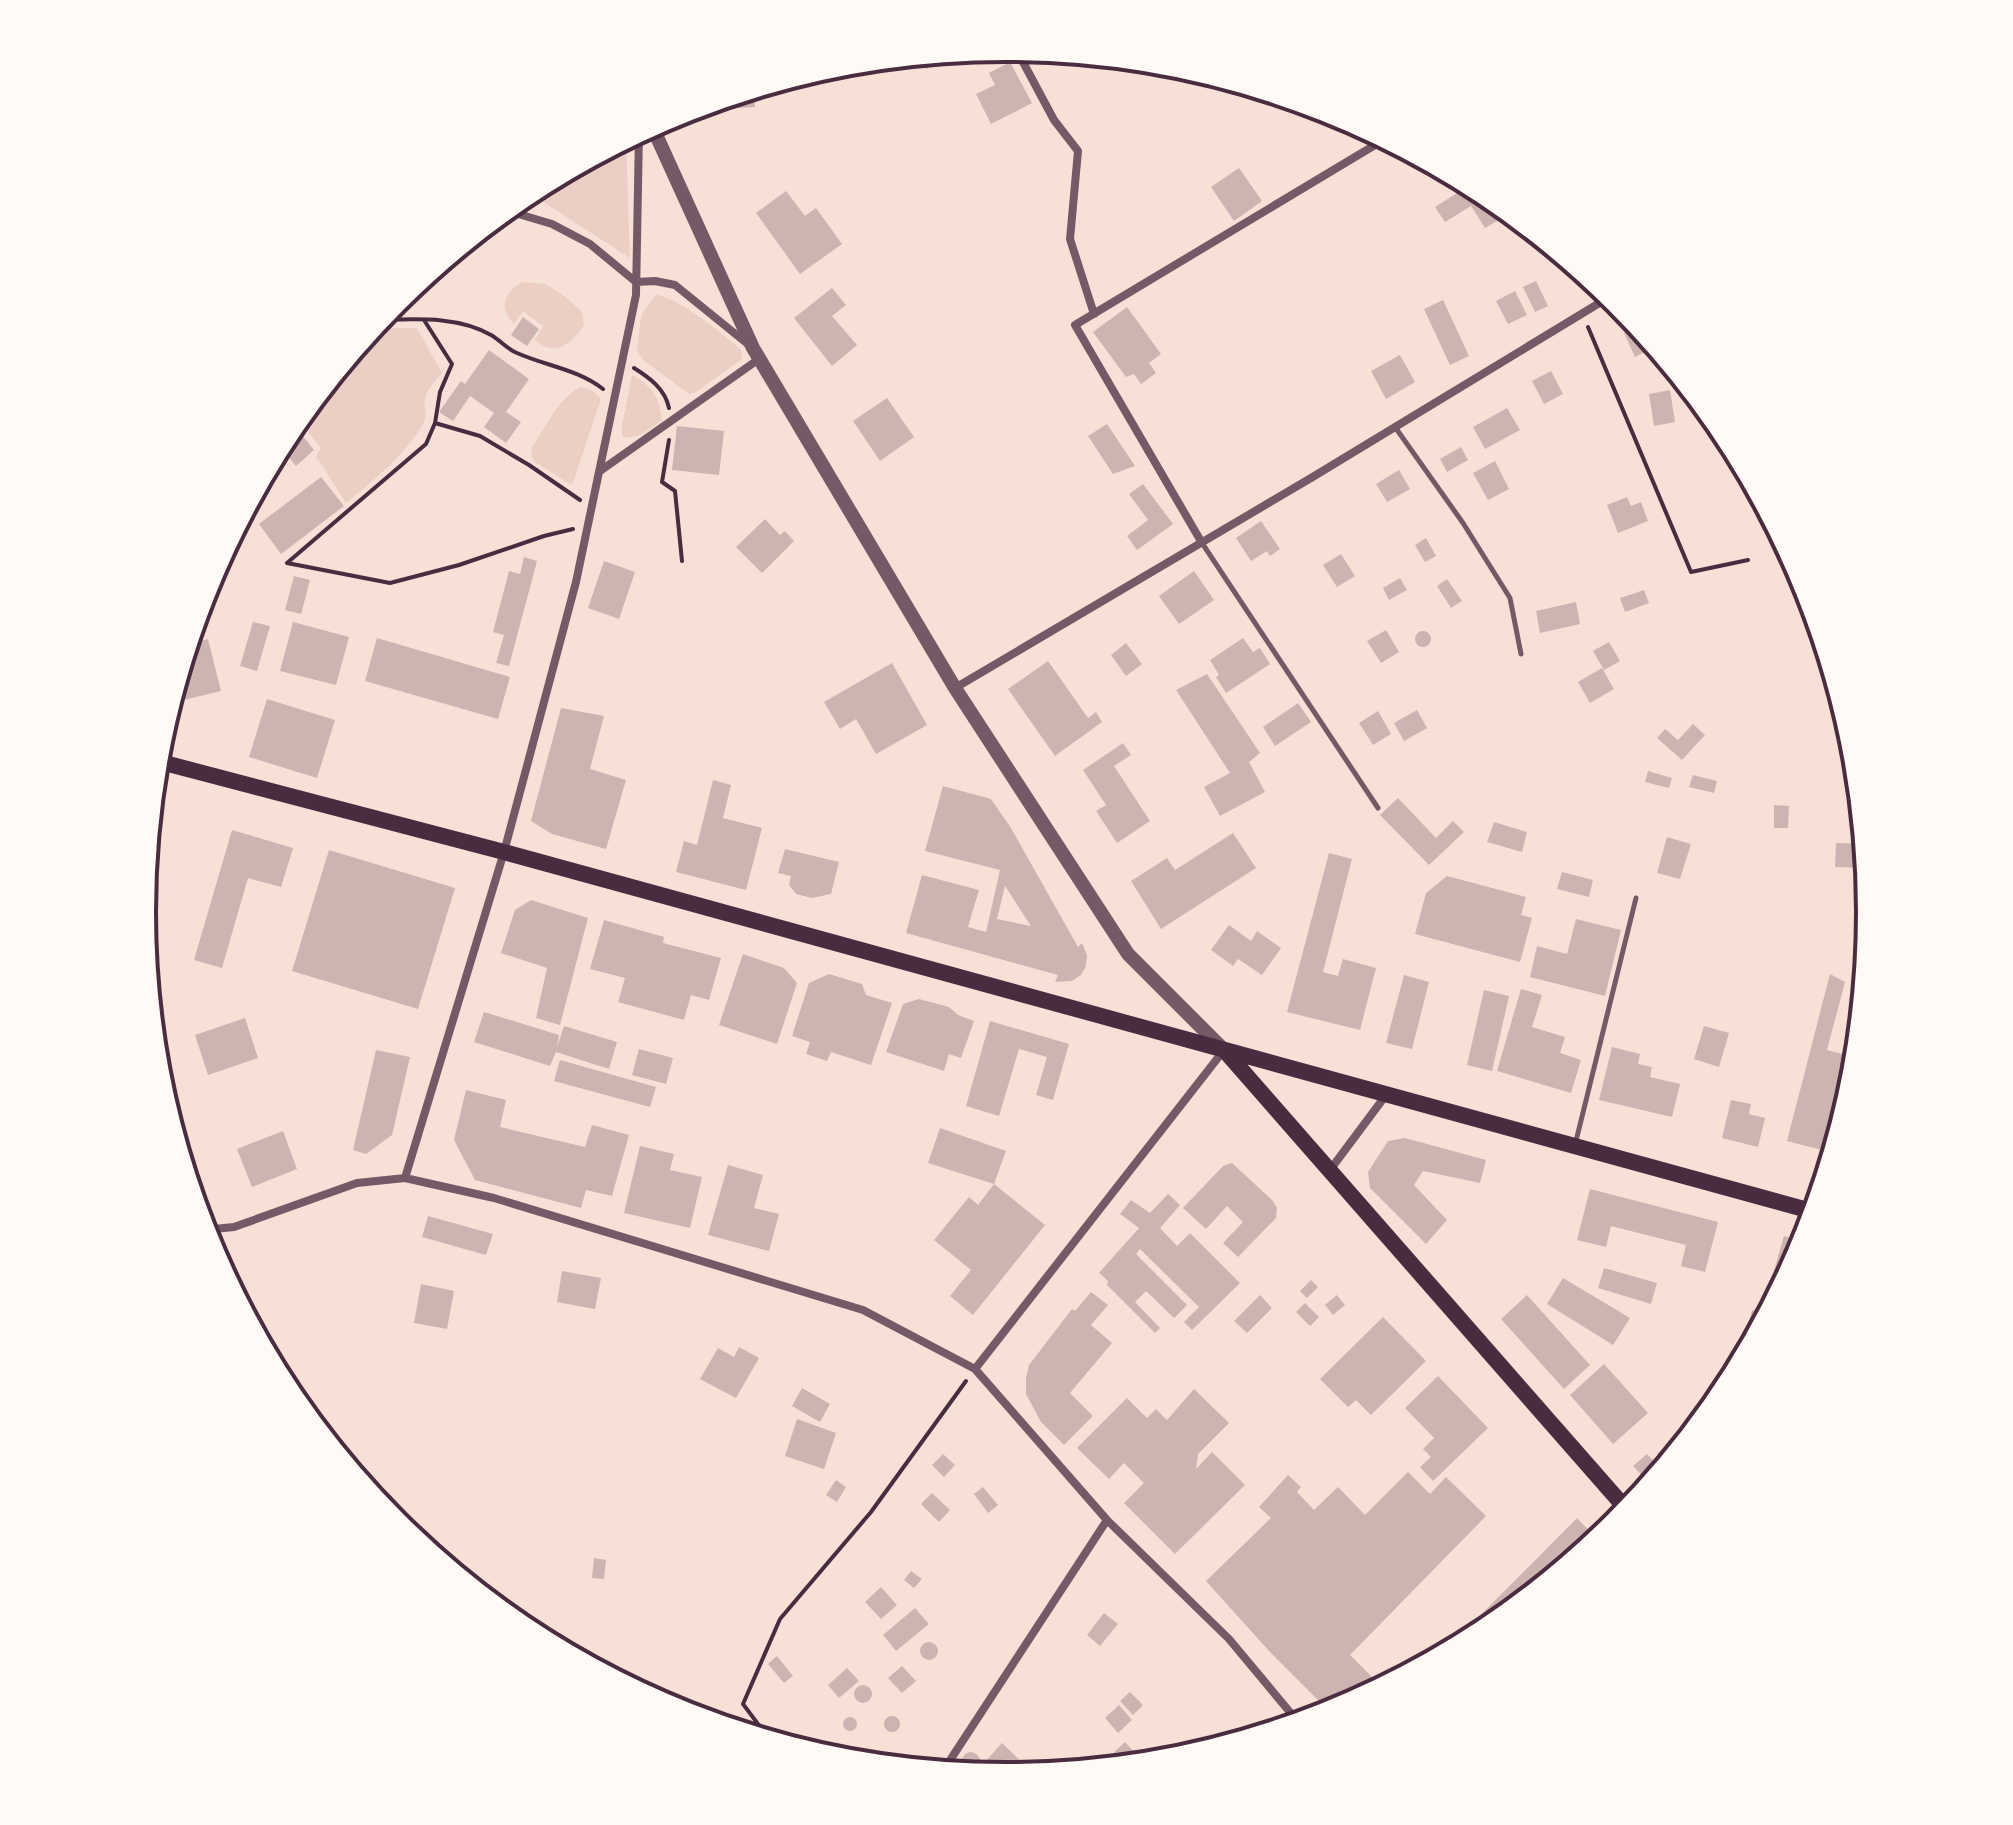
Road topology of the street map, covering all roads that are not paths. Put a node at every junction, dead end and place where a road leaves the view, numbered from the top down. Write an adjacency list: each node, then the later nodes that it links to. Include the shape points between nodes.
1 (1023, 63): 8 (street, via 1054,120 1078,151 1070,239)
2 (657, 138): 9 (street)
3 (639, 146): 6 (street)
4 (1374, 146): 8 (street)
5 (522, 214): 6 (street, via 590,244)
6 (636, 282): 9 (street, via 675,285); 11 (street)
7 (1600, 303): 10 (street)
8 (1094, 314): 12 (street, via 1075,325)
9 (756, 354): 11 (street); 14 (street)
10 (1395, 427): 12 (street); 13 (lane, via 1510,598)
11 (599, 471): 17 (street, via 576,582)
12 (1202, 543): 14 (street); 16 (lane)
13 (1521, 654)
14 (955, 688): 19 (street, via 1128,954)
15 (169, 764): 17 (main road)
16 (1378, 808)
17 (504, 852): 19 (main road); 23 (street)
18 (1636, 898): 21 (lane)
19 (1224, 1050): 20 (main road); 22 (main road); 26 (street)
20 (1386, 1094): 21 (main road); 22 (street)
21 (1574, 1146): 24 (main road)
22 (1330, 1170): 27 (main road)
23 (405, 1178): 25 (street, via 357,1183); 26 (street, via 494,1198 863,1310)
24 (1803, 1209)
25 (217, 1229)
26 (975, 1369): 28 (street)
27 (1620, 1501)
28 (1107, 1520): 29 (street, via 1229,1639); 30 (street)
29 (1291, 1714)
30 (950, 1761)

